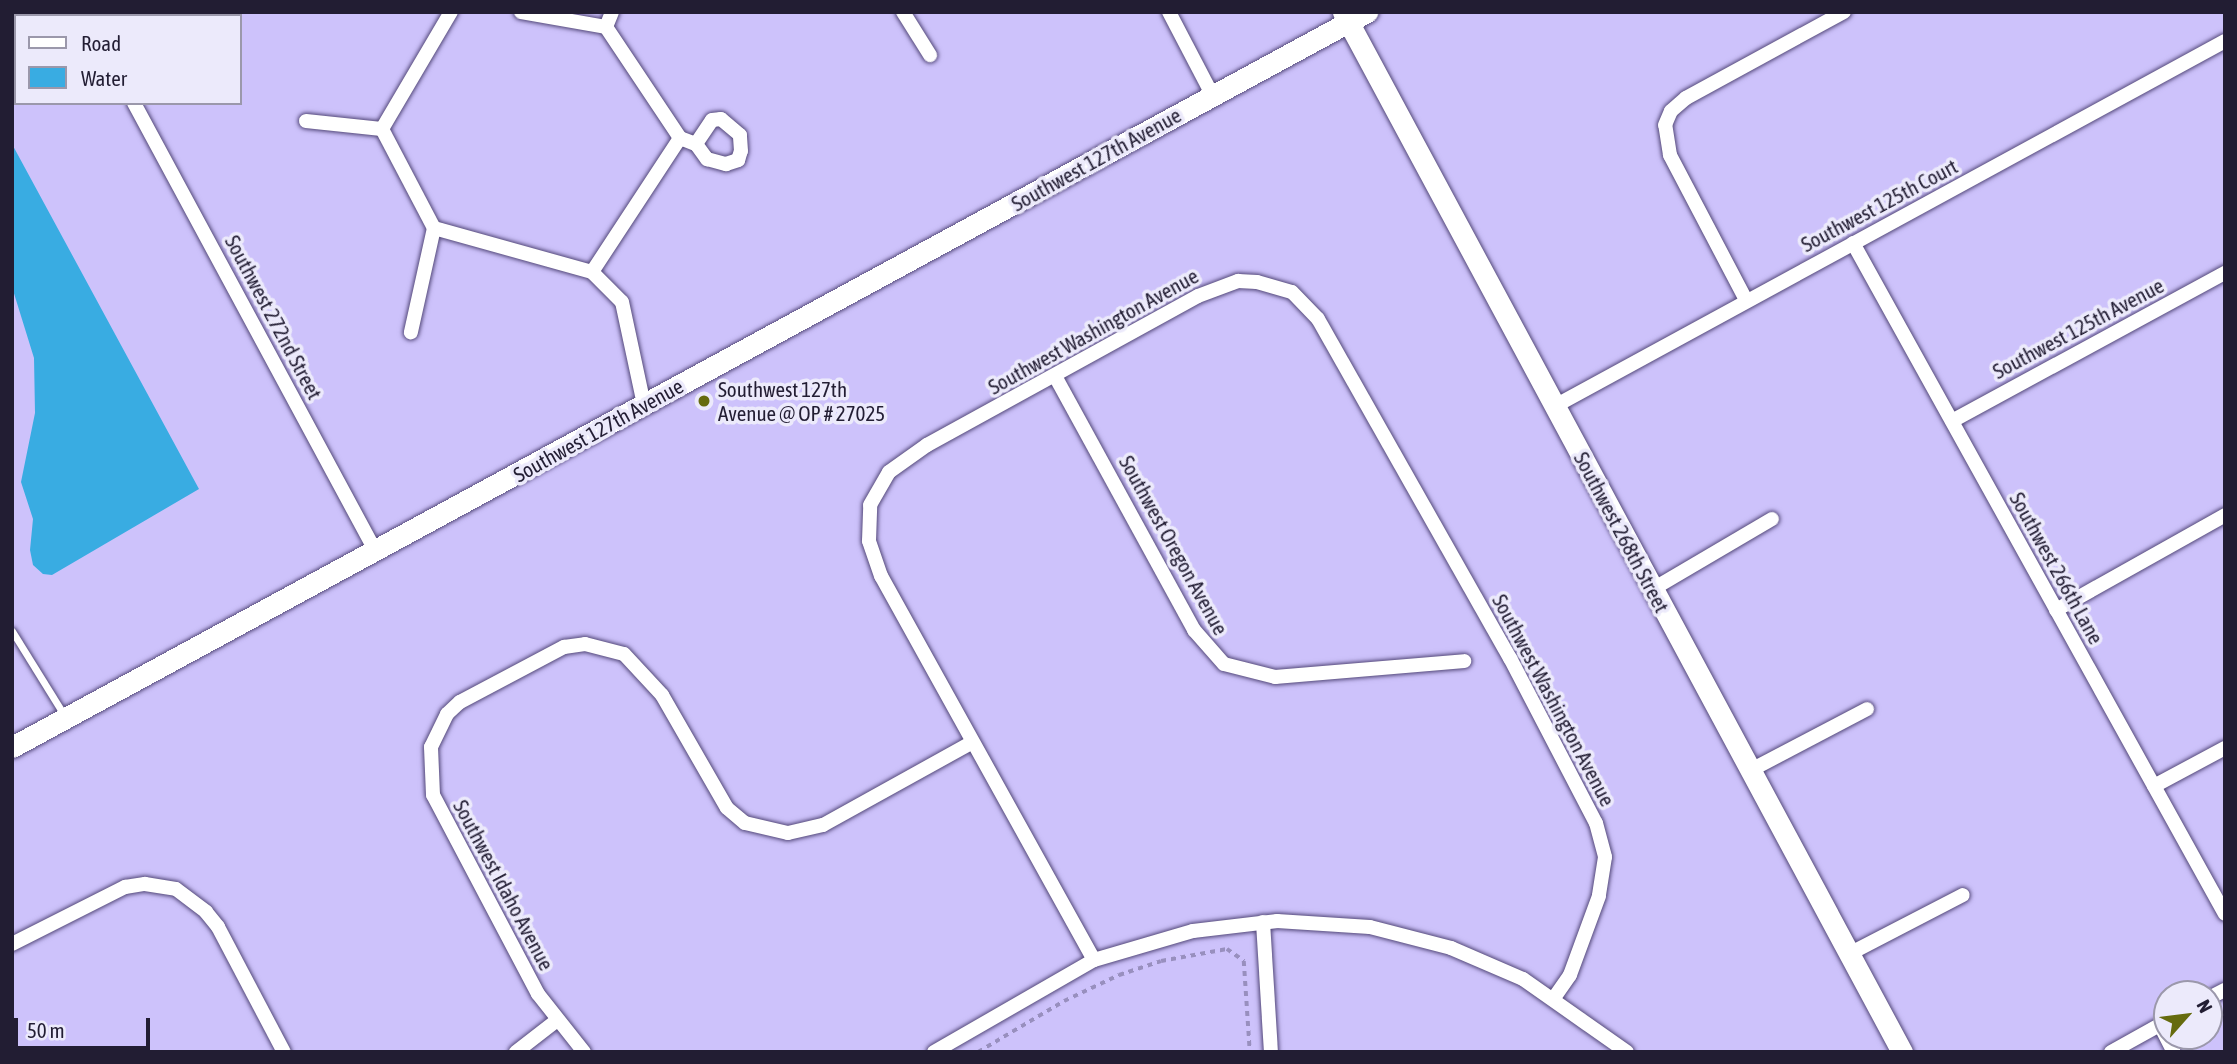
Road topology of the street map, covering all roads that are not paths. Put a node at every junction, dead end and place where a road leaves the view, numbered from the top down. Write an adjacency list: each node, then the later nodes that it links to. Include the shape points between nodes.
1 (451, 12): 15 (street)
2 (521, 12): 9 (street)
3 (612, 12): 9 (street)
4 (903, 12): 11 (street)
5 (1169, 12): 12 (street)
6 (1367, 12): 8 (main road, Southwest 127th Avenue)
7 (1844, 12): 22 (street, via 1686,98 1671,111 1665,125 1670,155)
8 (1345, 17): 12 (main road, Southwest 127th Avenue); 26 (main road, Southwest 268th Street)
9 (606, 27): 16 (street)
10 (2225, 41): 19 (street, Southwest 125th Court)
11 (930, 55)
12 (1213, 96): 25 (main road, Southwest 127th Avenue)
13 (135, 105): 30 (street, Southwest 272nd Street)
14 (306, 121): 15 (street)
15 (382, 129): 18 (street)
16 (680, 138): 17 (street); 20 (street)
17 (696, 144)
18 (434, 228): 20 (street); 23 (street)
19 (1853, 243): 22 (street, Southwest 125th Court); 27 (street, Southwest 266th Lane)
20 (592, 272): 25 (street, via 622,302)
21 (2225, 273): 27 (street, Southwest 125th Avenue)
22 (1746, 300): 26 (street, Southwest 125th Court)
23 (411, 332)
24 (1055, 376): 34 (street, Southwest Oregon Avenue, via 1194,630 1224,664 1275,677); 37 (street, Southwest Washington Avenue, via 906,458 889,472 870,505 873,560); 48 (street, Southwest Washington Avenue, via 1217,288 1257,282 1278,285 1306,303 1503,646 1596,823 1605,857 1599,896 1577,957)
25 (644, 405): 30 (main road, Southwest 127th Avenue)
26 (1555, 406): 31 (main road, Southwest 268th Street)
27 (1952, 421): 32 (street, Southwest 266th Lane)
28 (2225, 515): 32 (street)
29 (1772, 519): 31 (street)
30 (376, 552): 36 (main road, Southwest 127th Avenue)
31 (1653, 589): 40 (main road, Southwest 268th Street)
32 (2056, 610): 41 (street, Southwest 266th Lane)
33 (12, 631): 36 (lane)
34 (1465, 661)
35 (1867, 709): 40 (street)
36 (66, 718): 38 (main road, Southwest 127th Avenue)
37 (973, 742): 47 (street, Southwest Washington Avenue); 49 (street, Southwest Idaho Avenue, via 823,825 788,833 745,823 727,808 662,695 624,654 585,644 564,647 460,702 447,714 431,747 433,795)
38 (12, 747)
39 (2225, 748): 41 (street)
40 (1751, 770): 46 (main road, Southwest 268th Street)
41 (2154, 786): 43 (street, Southwest 266th Lane)
42 (1963, 895): 46 (street)
43 (2225, 914)
44 (1263, 922): 47 (street, via 1168,936); 48 (street, via 1323,922 1410,936 1485,960); 55 (street)
45 (12, 944): 51 (street, via 125,887 145,884 176,890 218,927)
46 (1849, 954): 57 (main road, Southwest 268th Street)
47 (1094, 960): 54 (street)
48 (1554, 998): 56 (street)
49 (556, 1021): 52 (street); 53 (street, Southwest Idaho Avenue)
50 (2153, 1029): 58 (street)
51 (284, 1052)
52 (516, 1052)
53 (584, 1052)
54 (934, 1052)
55 (1271, 1052)
56 (1627, 1052)
57 (1902, 1052)
58 (2111, 1052)

